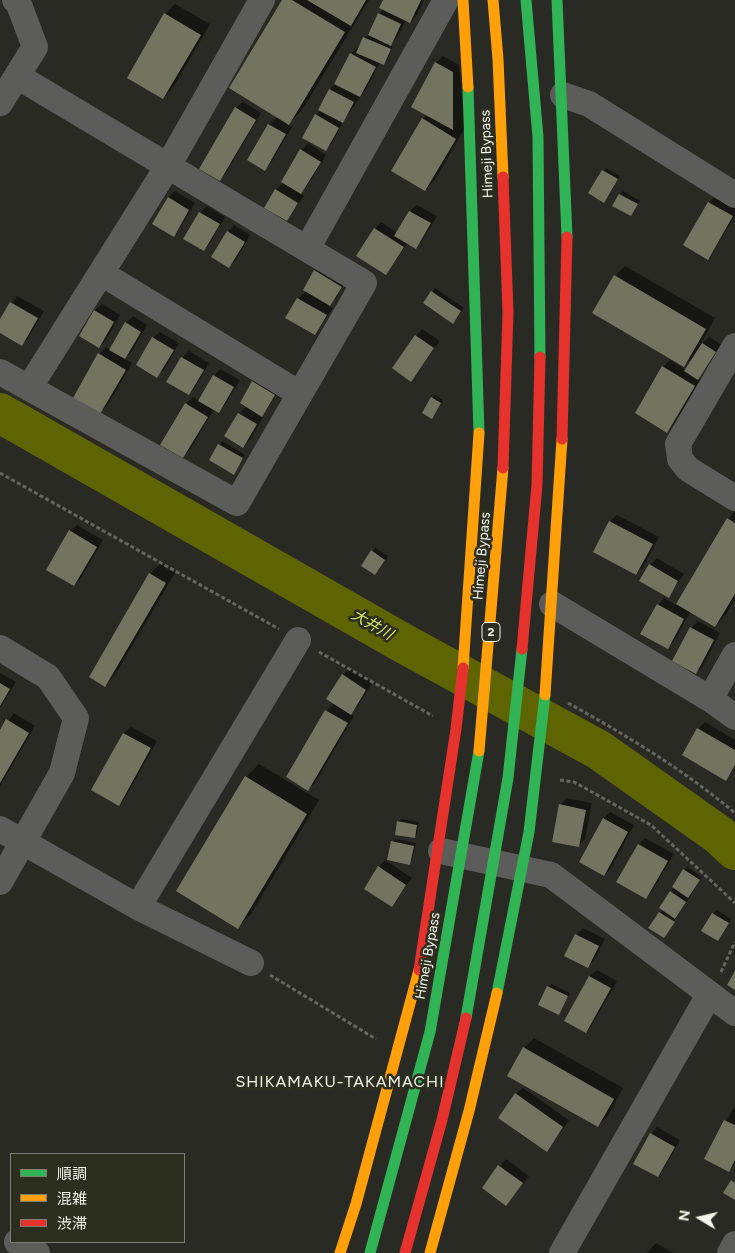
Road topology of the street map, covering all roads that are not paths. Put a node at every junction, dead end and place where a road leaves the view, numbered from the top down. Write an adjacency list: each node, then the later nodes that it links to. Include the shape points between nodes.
1 (262, 0): 11 (street)
2 (446, 0): 13 (street)
3 (463, 0): 28 (main road, via 479,434 466,644)
4 (493, 0): 39 (main road, Himeji Bypass / 2, bridge, via 508,312 503,483 478,764 430,1032)
5 (526, 0): 40 (main road, bridge, via 538,136 541,327 537,485 527,608 508,778 472,990 442,1120)
6 (557, 0): 9 (main road)
7 (25, 6): 8 (street, via 35,47)
8 (17, 76): 10 (street); 11 (street)
9 (563, 96): 12 (street, via 589,104); 20 (main road, via 567,279 564,439)
10 (0, 103)
11 (168, 166): 13 (street); 14 (street)
12 (735, 195)
13 (308, 249): 18 (street, via 364,283)
14 (101, 273): 17 (street); 18 (street)
15 (735, 346): 19 (street, via 678,444 680,459 688,469)
16 (0, 372): 17 (street)
17 (29, 388): 18 (street, via 237,503)
18 (300, 394)
19 (735, 498)
20 (552, 604): 24 (street); 29 (main road, via 545,691)
21 (298, 640): 31 (street)
22 (0, 648): 27 (street, via 48,677 76,718 62,773)
23 (735, 655): 24 (street)
24 (710, 699): 25 (street)
25 (735, 717)
26 (0, 829): 27 (street)
27 (23, 843): 30 (street); 31 (street)
28 (437, 851): 29 (street); 38 (main road, via 419,969)
29 (522, 868): 33 (street, via 551,874); 41 (main road, via 488,1028)
30 (0, 882)
31 (138, 907): 32 (street)
32 (250, 963)
33 (709, 995): 34 (street); 42 (street)
34 (735, 1013)
35 (19, 1243): 37 (street)
36 (735, 1244): 43 (street)
37 (37, 1253)
38 (340, 1253)
39 (370, 1253)
40 (405, 1253)
41 (430, 1253)
42 (562, 1253)
43 (730, 1253)

